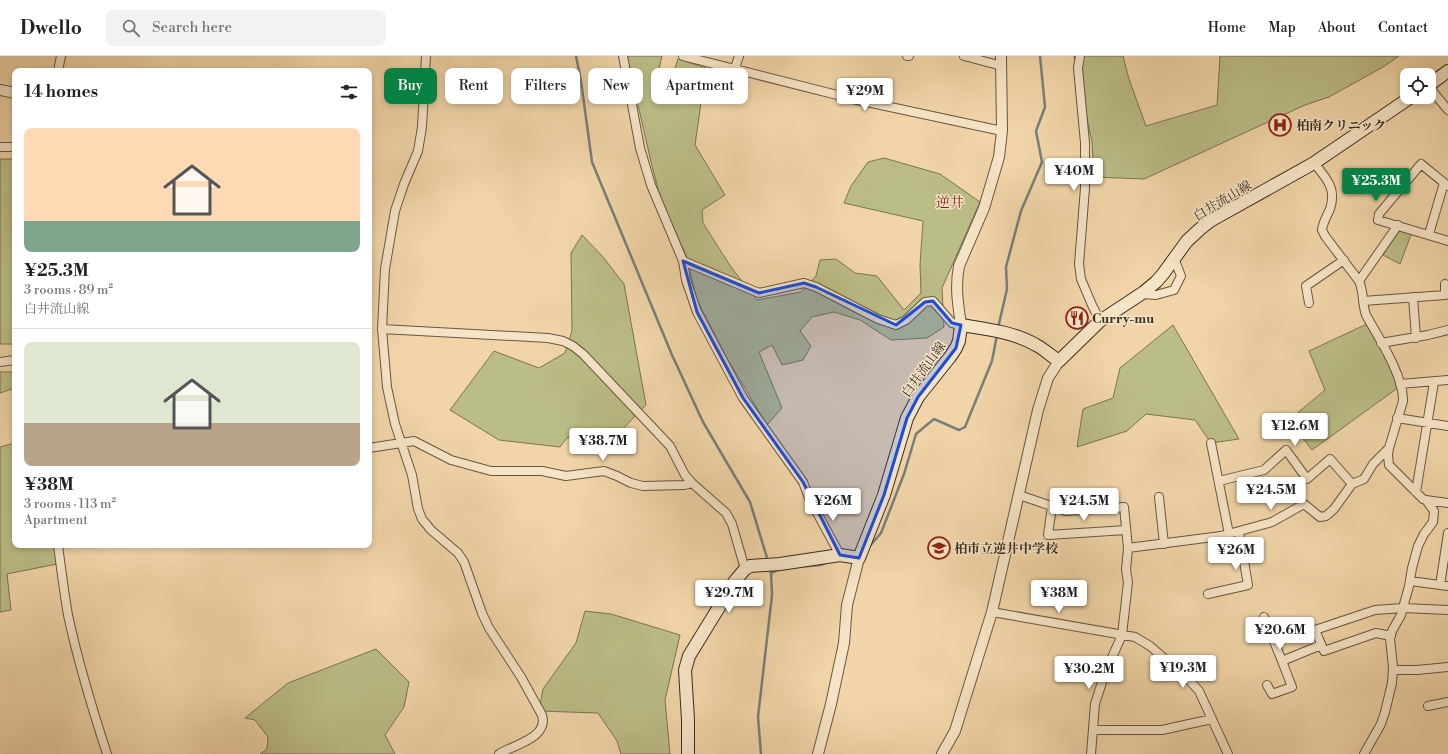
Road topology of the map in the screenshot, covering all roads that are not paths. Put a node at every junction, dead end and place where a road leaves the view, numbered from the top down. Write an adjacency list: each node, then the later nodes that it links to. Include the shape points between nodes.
1 (61, 56): 9 (street)
2 (426, 56): 38 (street, via 422,127 418,151 404,184 392,224 385,270)
3 (623, 56): 29 (street, via 651,184)
4 (683, 56): 10 (street)
5 (739, 56): 10 (street)
6 (964, 56): 8 (street)
7 (1080, 56): 36 (street, via 1078,68 1085,143 1085,188 1079,264 1082,279)
8 (1001, 61): 19 (street)
9 (59, 68)
10 (735, 68)
11 (1448, 71): 13 (main road)
12 (748, 72): 19 (street, via 853,100)
13 (1436, 80)
14 (0, 90): 15 (street)
15 (12, 92)
16 (1436, 95): 18 (street)
17 (1401, 104): 22 (main road, 白井流山線)
18 (1448, 110)
19 (1002, 131): 37 (street, via 994,177 957,276 956,299)
20 (0, 146): 21 (street)
21 (12, 147)
22 (1314, 163): 27 (main road, 白井流山線, via 1210,221 1190,238); 28 (street, via 1331,185 1332,192 1332,200 1322,230)
23 (1446, 185): 24 (street, via 1421,164 1380,214 1378,220); 25 (street)
24 (1398, 225): 25 (street); 30 (street)
25 (1429, 234): 26 (street)
26 (1448, 240)
27 (1174, 258): 32 (main road, 白井流山線, via 1163,274); 32 (street, via 1181,276 1174,290 1156,295)
28 (1344, 260): 30 (street); 35 (street, via 1306,286)
29 (683, 261): 37 (street, via 759,293 804,283 878,319 896,325 906,320 925,302 933,301 952,323); 71 (street, via 686,280 697,312 743,398 803,482)
30 (1359, 281): 34 (street)
31 (1445, 284): 33 (street, via 1445,295)
32 (1142, 294): 36 (main road, 白井流山線)
33 (1413, 298): 34 (street); 40 (street)
34 (1363, 301): 41 (street, via 1366,315)
35 (1309, 303)
36 (1100, 320): 43 (main road, 白井流山線)
37 (961, 325): 43 (main road, via 1020,338 1036,345); 72 (main road, 白井流山線, via 956,348 918,397 907,418 884,495)
38 (382, 329): 51 (street, via 387,387); 56 (street, via 548,338 563,341 583,354 670,446)
39 (1448, 330): 40 (street)
40 (1416, 338): 41 (street)
41 (1381, 343): 47 (street)
42 (12, 360): 44 (street)
43 (1059, 361): 59 (street, via 1043,392)
44 (0, 362)
45 (1448, 380): 46 (street)
46 (1434, 382): 47 (street); 49 (street)
47 (1400, 384): 48 (street, via 1403,401)
48 (1398, 418): 49 (street); 54 (street)
49 (1428, 423): 50 (street); 58 (street)
50 (1448, 426)
51 (402, 443): 53 (street); 56 (street, via 414,440 447,458 491,470 542,471 566,476 604,471 631,484 643,486); 93 (street, via 422,519 464,562 489,628 521,677 544,721 541,729 531,738)
52 (1211, 443): 55 (street)
53 (372, 448)
54 (1389, 448): 57 (street, via 1373,464 1364,479); 58 (street, via 1389,465)
55 (1219, 481): 57 (street, via 1264,470 1286,450 1307,479 1330,459); 67 (street)
56 (692, 483): 73 (street, via 726,513 732,524)
57 (1352, 484): 65 (street, via 1326,516 1320,517 1304,504 1272,522)
58 (1416, 492): 61 (street)
59 (1019, 495): 63 (street); 79 (street)
60 (1159, 497): 68 (street)
61 (1426, 500): 62 (street); 74 (street, via 1434,511 1433,522 1421,540)
62 (1448, 503)
63 (1052, 506): 64 (street, via 1066,511 1124,507); 64 (street, via 1048,535)
64 (1126, 530): 70 (street)
65 (1239, 532): 67 (street); 76 (street, via 1248,585)
66 (1448, 533): 75 (street)
67 (1229, 534): 68 (street)
68 (1164, 544): 70 (street)
69 (58, 548): 92 (street, via 68,614 88,694)
70 (1128, 548): 81 (street, via 1128,582)
71 (840, 555): 72 (main road); 73 (main road, via 750,566)
72 (859, 558): 95 (street, via 847,606 844,643)
73 (745, 569): 94 (main road, via 689,656 685,670)
74 (1410, 580): 75 (street); 77 (street)
75 (1444, 586)
76 (1208, 594)
77 (1403, 608): 78 (street); 82 (street); 83 (street, via 1375,610 1314,630)
78 (1448, 610)
79 (992, 612): 81 (street); 96 (street, via 955,731)
80 (1264, 617): 84 (street)
81 (1122, 635): 90 (street, via 1135,637 1150,646 1191,682 1199,691); 91 (street, via 1095,704)
82 (1391, 636): 83 (street, via 1376,633 1324,651); 86 (street)
83 (1321, 645): 84 (street)
84 (1282, 661): 87 (street, via 1292,687 1272,694)
85 (1448, 667): 86 (street)
86 (1393, 670): 99 (street, via 1381,724)
87 (1267, 685)
88 (1448, 702): 89 (street)
89 (1428, 706)
90 (1212, 719): 91 (street, via 1162,730); 98 (street)
91 (1093, 730): 97 (street)
92 (107, 754)
93 (499, 754)
94 (688, 754)
95 (818, 754)
96 (942, 754)
97 (1091, 754)
98 (1228, 754)
99 (1364, 754)

